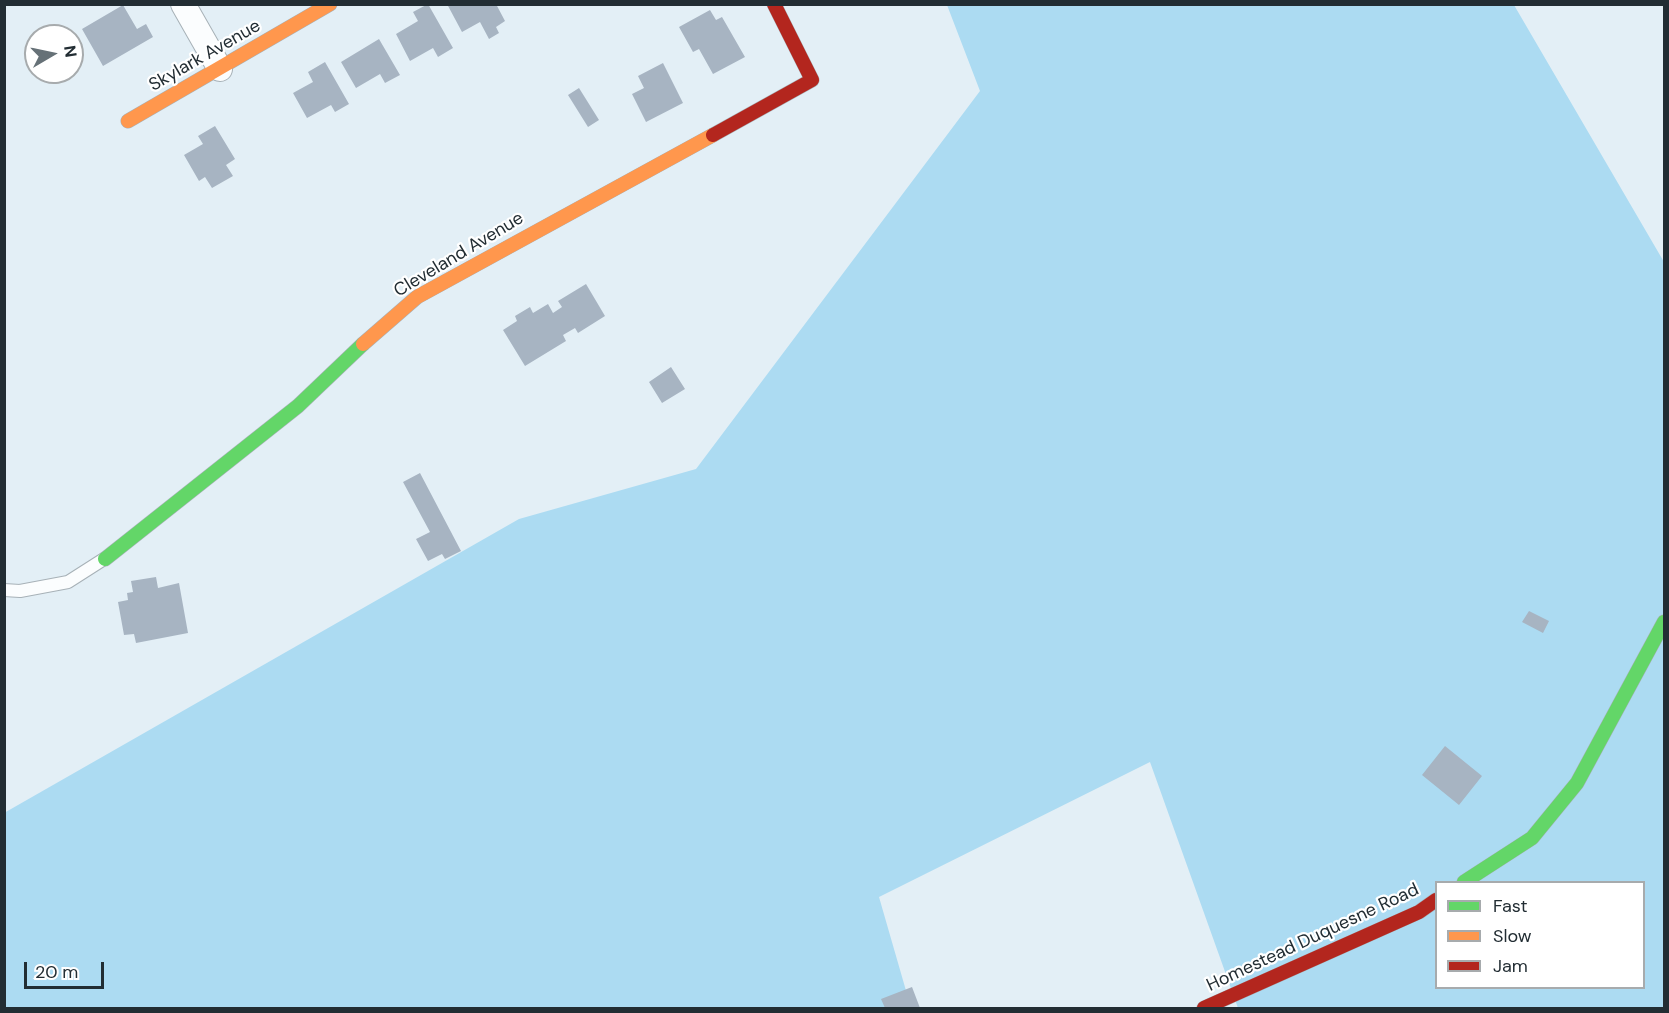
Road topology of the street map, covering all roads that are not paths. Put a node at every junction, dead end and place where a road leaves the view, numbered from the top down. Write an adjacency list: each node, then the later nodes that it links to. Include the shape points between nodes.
1 (183, 4): 4 (street)
2 (330, 4): 4 (street, Skylark Avenue)
3 (774, 4): 6 (street, Cleveland Avenue, via 812,80 417,297 298,406)
4 (220, 69): 5 (street, Skylark Avenue)
5 (128, 121)
6 (105, 559): 7 (lane, via 68,582)
7 (4, 590)
8 (1665, 622): 9 (street, via 1577,783 1532,838)
9 (1466, 881)
10 (1435, 901): 11 (street, Homestead Duquesne Road)
11 (1204, 1008)

